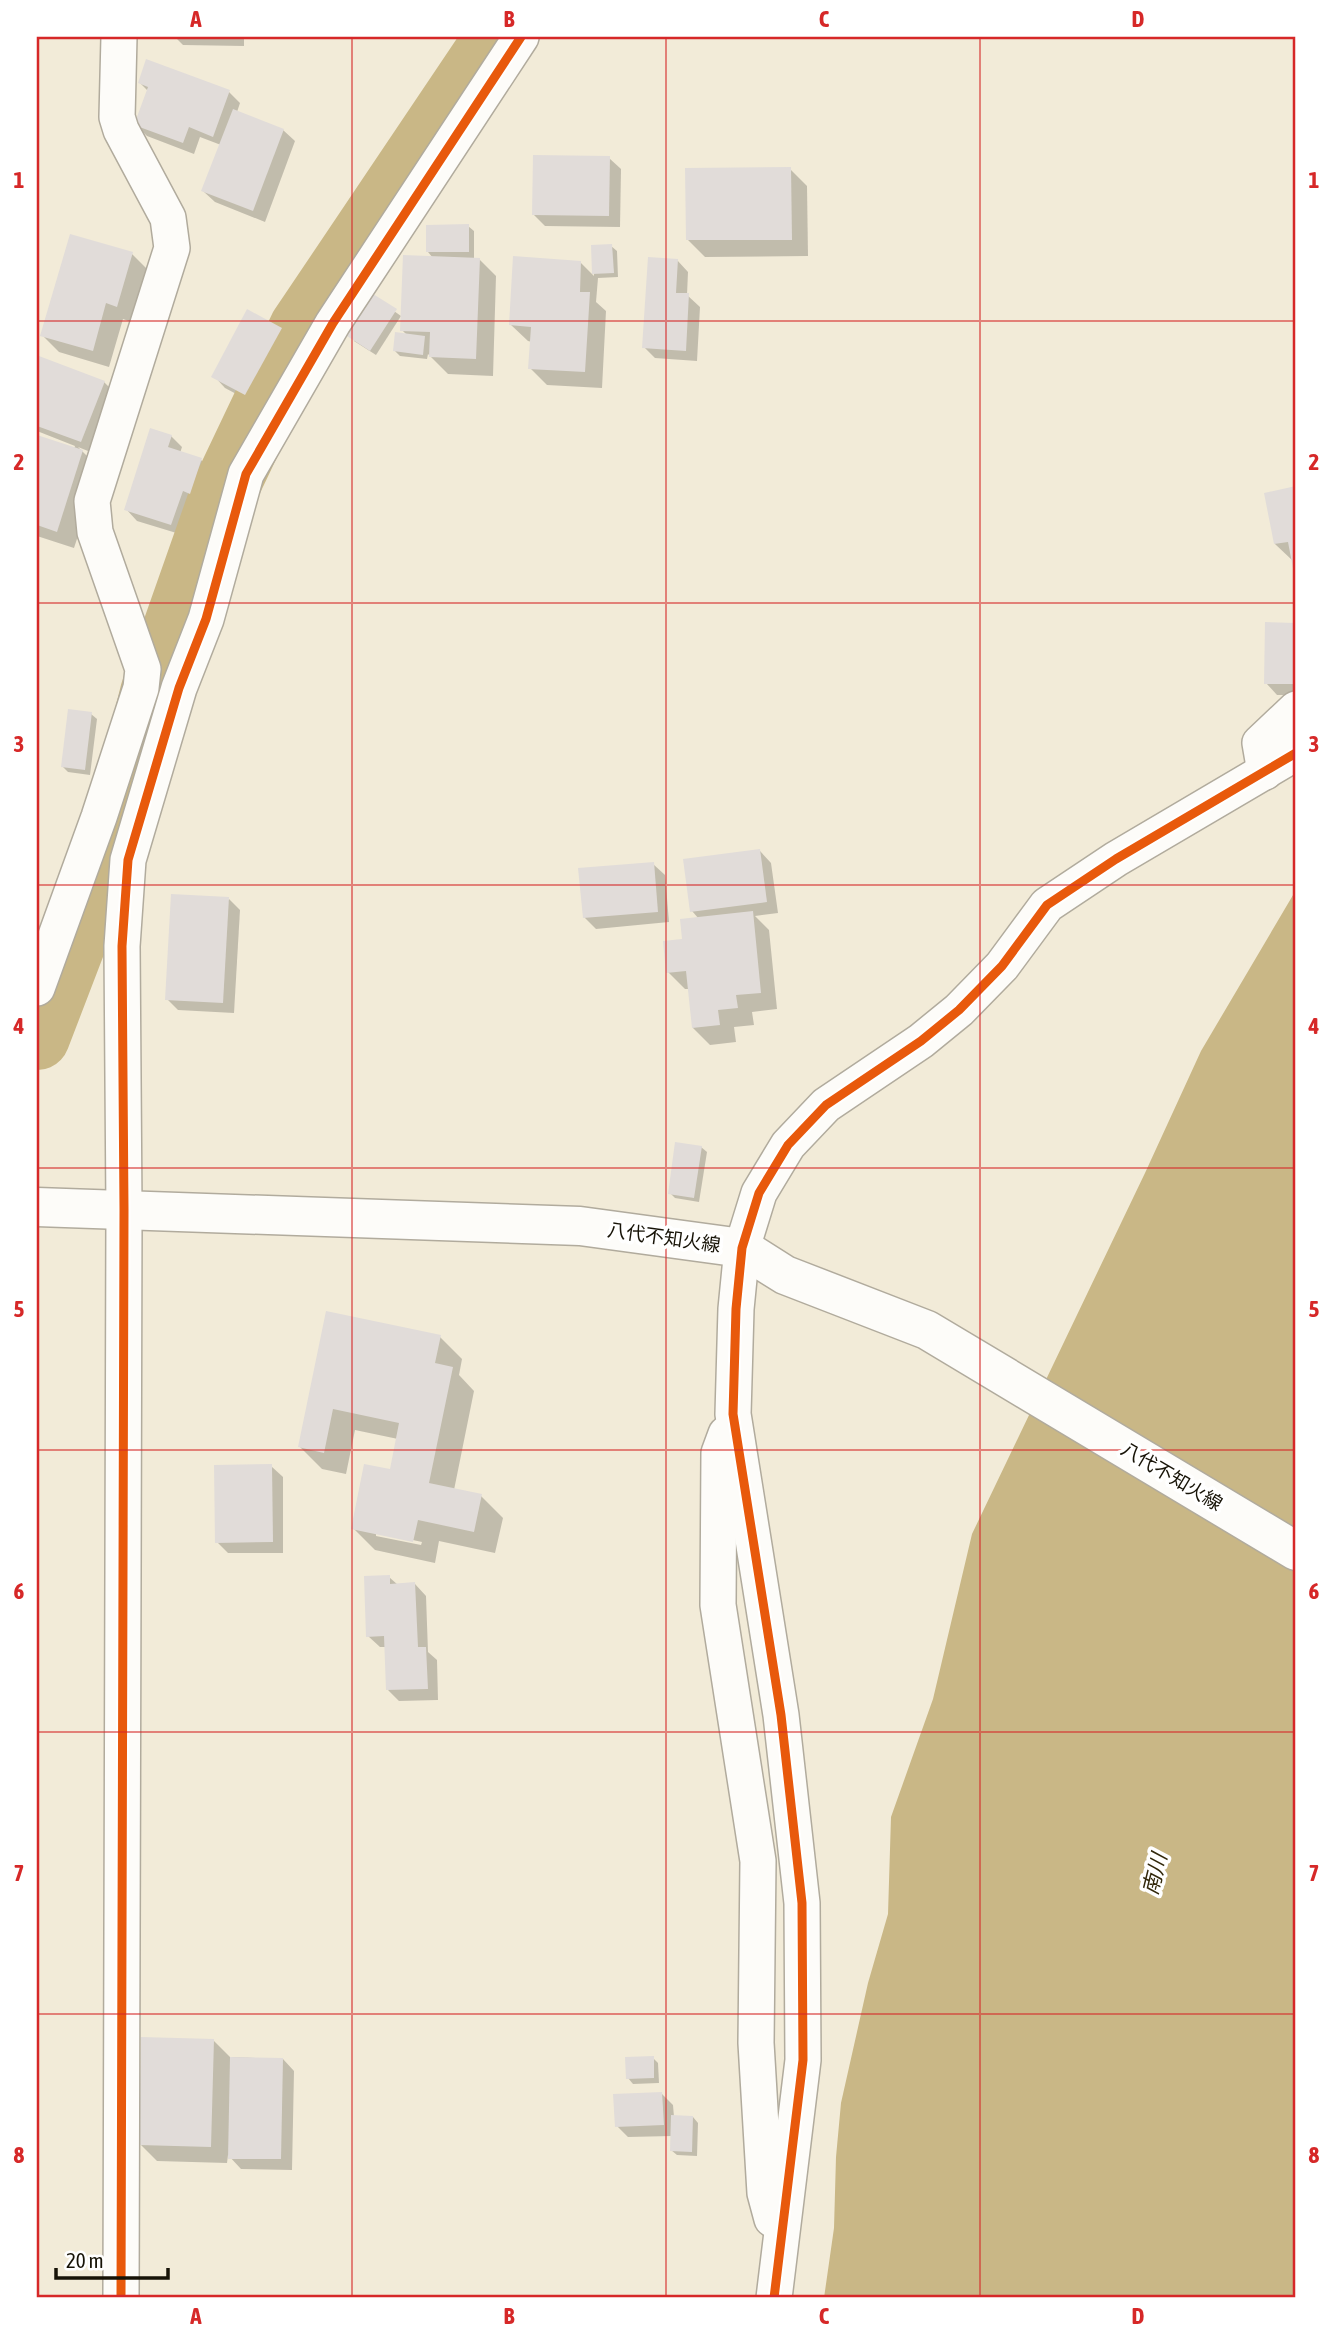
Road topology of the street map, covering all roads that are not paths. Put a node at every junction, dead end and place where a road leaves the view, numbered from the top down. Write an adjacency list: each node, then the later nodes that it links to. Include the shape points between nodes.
1 (119, 37): 6 (street, via 117,117 168,218 172,248 92,501 95,532 143,669 99,817)
2 (522, 37): 8 (street, via 333,323 246,474 206,619 179,688 128,860 122,946)
3 (1296, 709): 5 (street, via 1260,743)
4 (1296, 754): 5 (street)
5 (1265, 772): 9 (street, via 1116,859 1048,905 1002,966 959,1010 826,1105 788,1145 759,1193)
6 (37, 988)
7 (37, 1207): 8 (main road, 八代不知火線)
8 (124, 1210): 9 (main road, 八代不知火線, via 580,1226); 13 (street)
9 (743, 1248): 10 (street); 11 (main road, 八代不知火線, via 785,1275 927,1330)
10 (733, 1414): 12 (street, via 781,1715 802,1903 803,2060); 12 (street, via 719,1452 718,1605 758,1861 755,2043 765,2193)
11 (1296, 1550)
12 (779, 2246): 14 (street)
13 (121, 2298)
14 (774, 2298)

